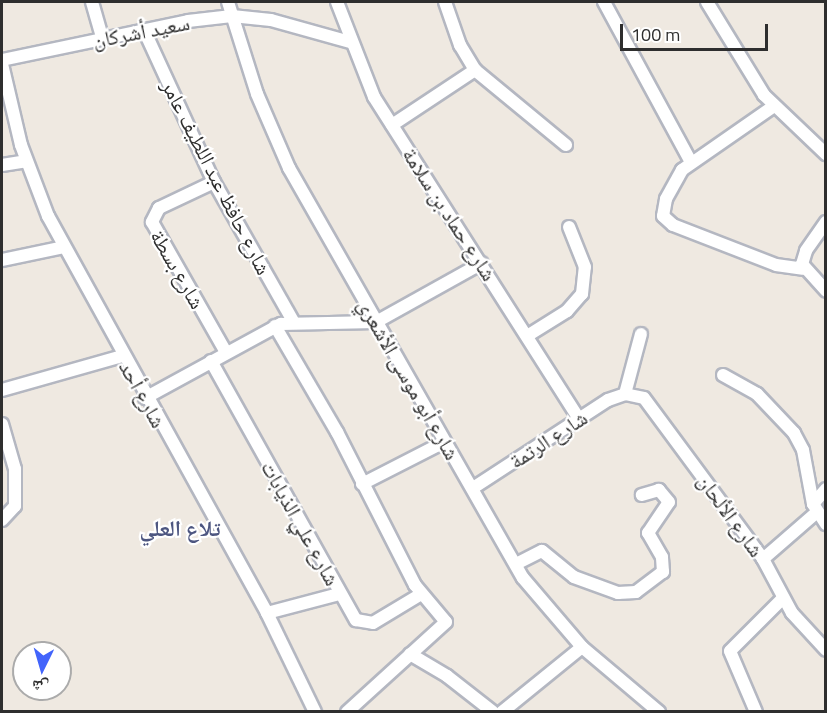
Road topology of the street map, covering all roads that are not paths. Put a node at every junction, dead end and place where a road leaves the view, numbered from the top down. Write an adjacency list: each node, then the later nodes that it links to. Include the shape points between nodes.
1 (93, 2): 9 (street)
2 (228, 2): 7 (street, شارع أبو موسى الأشعري)
3 (337, 2): 10 (street, شارع حماد بن سلامة)
4 (445, 2): 12 (street, via 460,45)
5 (604, 2): 18 (street)
6 (707, 2): 13 (street)
7 (232, 16): 8 (street, سعيد أشركان); 10 (street, سعيد أشركان, via 272,20); 29 (street, شارع أبو موسى الأشعري, via 257,94 282,153)
8 (144, 30): 9 (street, سعيد أشركان); 20 (street, شارع حافظ عبد اللطيف عامر)
9 (102, 38): 11 (street, سعيد أشركان)
10 (350, 42): 14 (street, شارع حماد بن سلامة)
11 (2, 62): 17 (street, شارع أحد)
12 (475, 70): 14 (street); 15 (street)
13 (774, 106): 16 (street); 18 (street)
14 (392, 125): 25 (street, شارع حماد بن سلامة)
15 (566, 145)
16 (825, 154)
17 (26, 160): 19 (street); 23 (street, شارع أحد)
18 (691, 162): 26 (street, via 671,187 663,212 665,220 776,265)
19 (2, 165)
20 (214, 182): 28 (street, شارع حافظ عبد اللطيف عامر); 33 (street, شارع بسطة, via 159,208 152,222)
21 (825, 222): 26 (street, via 806,250)
22 (569, 227): 32 (street, via 585,267 582,294 567,311)
23 (64, 247): 24 (street); 34 (street, شارع أحد)
24 (2, 260)
25 (482, 263): 29 (street); 32 (street, شارع حماد بن سلامة)
26 (803, 269): 27 (street)
27 (825, 291)
28 (293, 321): 29 (street); 30 (street)
29 (376, 322): 42 (street, شارع أبو موسى الأشعري)
30 (275, 326): 33 (street); 43 (street)
31 (641, 334): 38 (street)
32 (527, 336): 40 (street, شارع حماد بن سلامة)
33 (226, 352): 35 (street)
34 (122, 356): 37 (street); 39 (street, شارع أحد)
35 (211, 361): 39 (street); 52 (street, شارع علي الذيابات)
36 (723, 375): 47 (street, via 757,394 794,433 807,463)
37 (2, 390)
38 (625, 394): 40 (street, شارع الرتمة); 50 (street, شارع الألحان, via 638,395 652,405)
39 (145, 398): 55 (street, شارع أحد)
40 (579, 419): 44 (street, شارع الرتمة)
41 (2, 424): 48 (street, via 15,469 15,506)
42 (444, 442): 43 (street); 44 (street, شارع أبو موسى الأشعري)
43 (362, 484): 53 (street)
44 (473, 488): 51 (street, شارع أبو موسى الأشعري)
45 (825, 489): 47 (street)
46 (642, 495): 51 (street, via 659,490 669,502 648,533 662,557 663,572 636,592 618,593 574,577 542,551)
47 (815, 508): 49 (street); 50 (street)
48 (2, 520)
49 (825, 524)
50 (763, 559): 54 (street, شارع الألحان)
51 (516, 564): 56 (street, شارع أبو موسى الأشعري, via 536,596)
52 (339, 594): 53 (street, شارع علي الذيابات, via 356,620 365,623 373,623); 55 (street)
53 (421, 594): 58 (street, via 445,624)
54 (782, 598): 57 (street, شارع الألحان); 64 (street, via 730,651)
55 (267, 613): 59 (street, شارع أحد)
56 (582, 646): 62 (street); 63 (street, شارع أبو موسى الأشعري)
57 (825, 650)
58 (410, 654): 60 (street); 61 (street)
59 (315, 711)
60 (347, 711)
61 (493, 711)
62 (502, 711)
63 (659, 711)
64 (756, 711)

